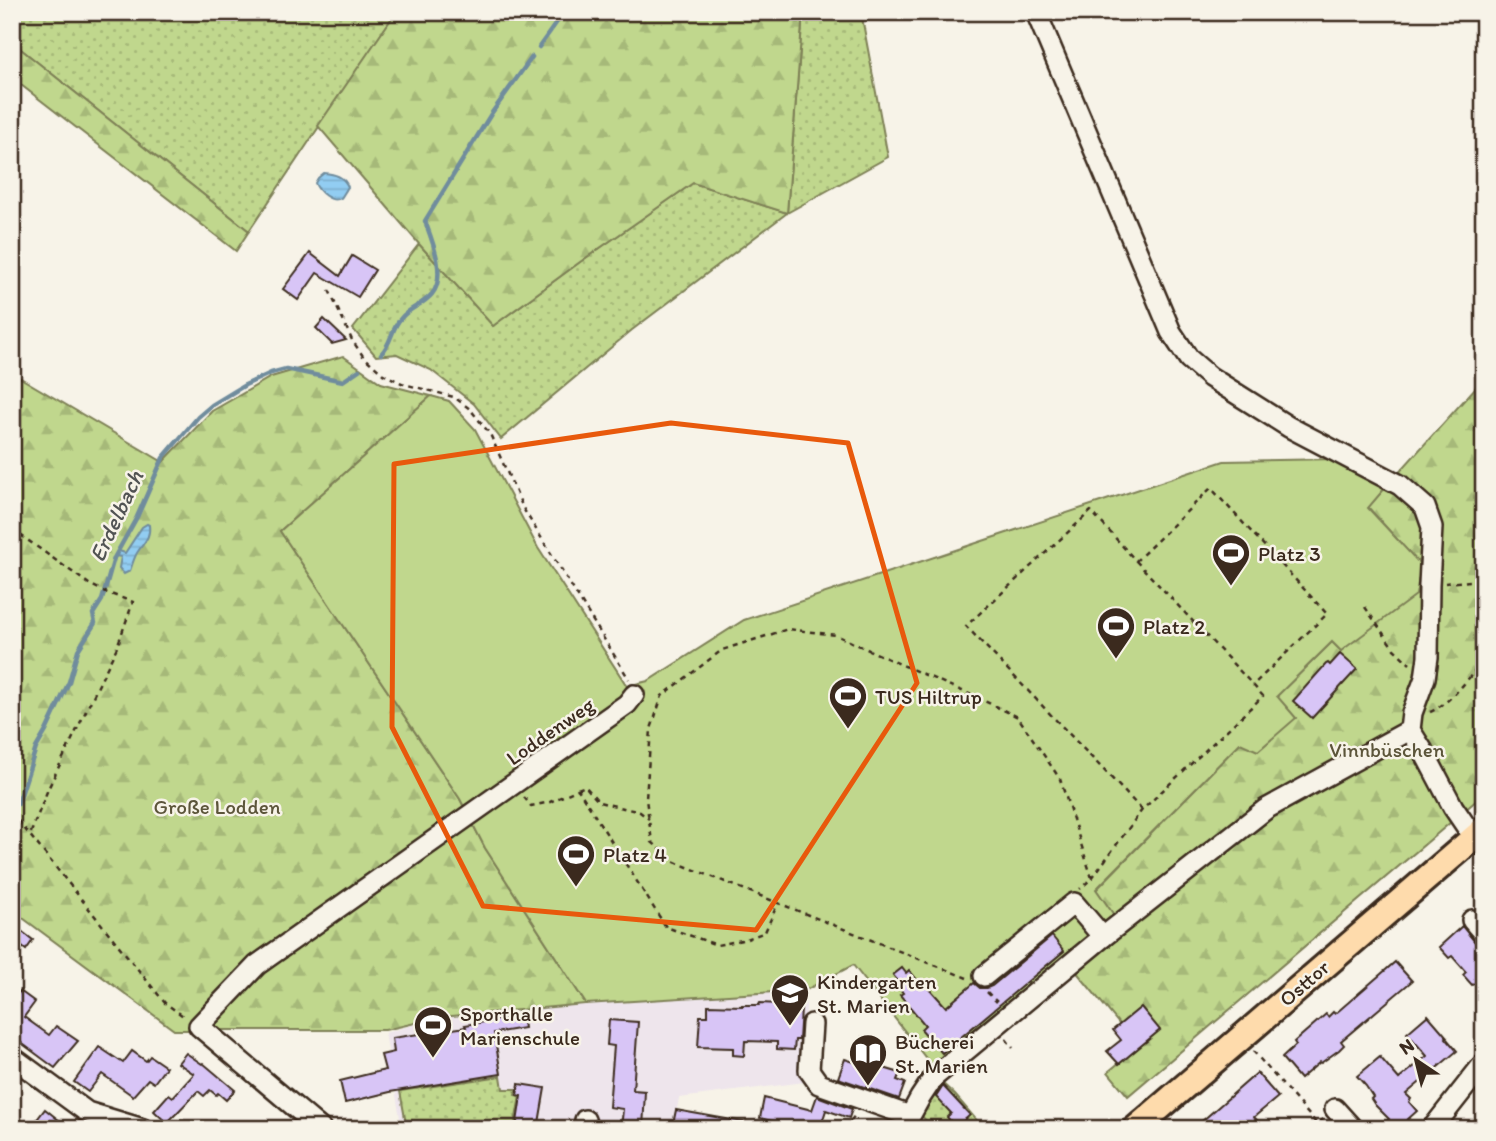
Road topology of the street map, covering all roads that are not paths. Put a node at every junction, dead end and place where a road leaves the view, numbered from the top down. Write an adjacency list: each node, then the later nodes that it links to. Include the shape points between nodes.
1 (1037, 12): 3 (street, via 1171,332 1189,359 1289,427 1400,485 1424,507 1432,527 1428,657)
2 (634, 695): 14 (street, Loddenweg, via 257,965 199,1026)
3 (1411, 722): 4 (street, Osttor, via 1453,807); 5 (street, via 1266,809)
4 (1479, 834): 15 (main road, Osttor)
5 (1103, 937): 6 (street, via 1074,903); 11 (street, via 934,1076)
6 (980, 981)
7 (812, 1024): 11 (street, via 809,1070 819,1084)
8 (12, 1057): 12 (street, via 87,1112)
9 (1484, 1063): 17 (street)
10 (1335, 1109): 16 (street)
11 (906, 1122)
12 (111, 1124): 13 (street)
13 (143, 1129)
14 (321, 1129)
15 (1135, 1129)
16 (1353, 1129)
17 (1432, 1129)

